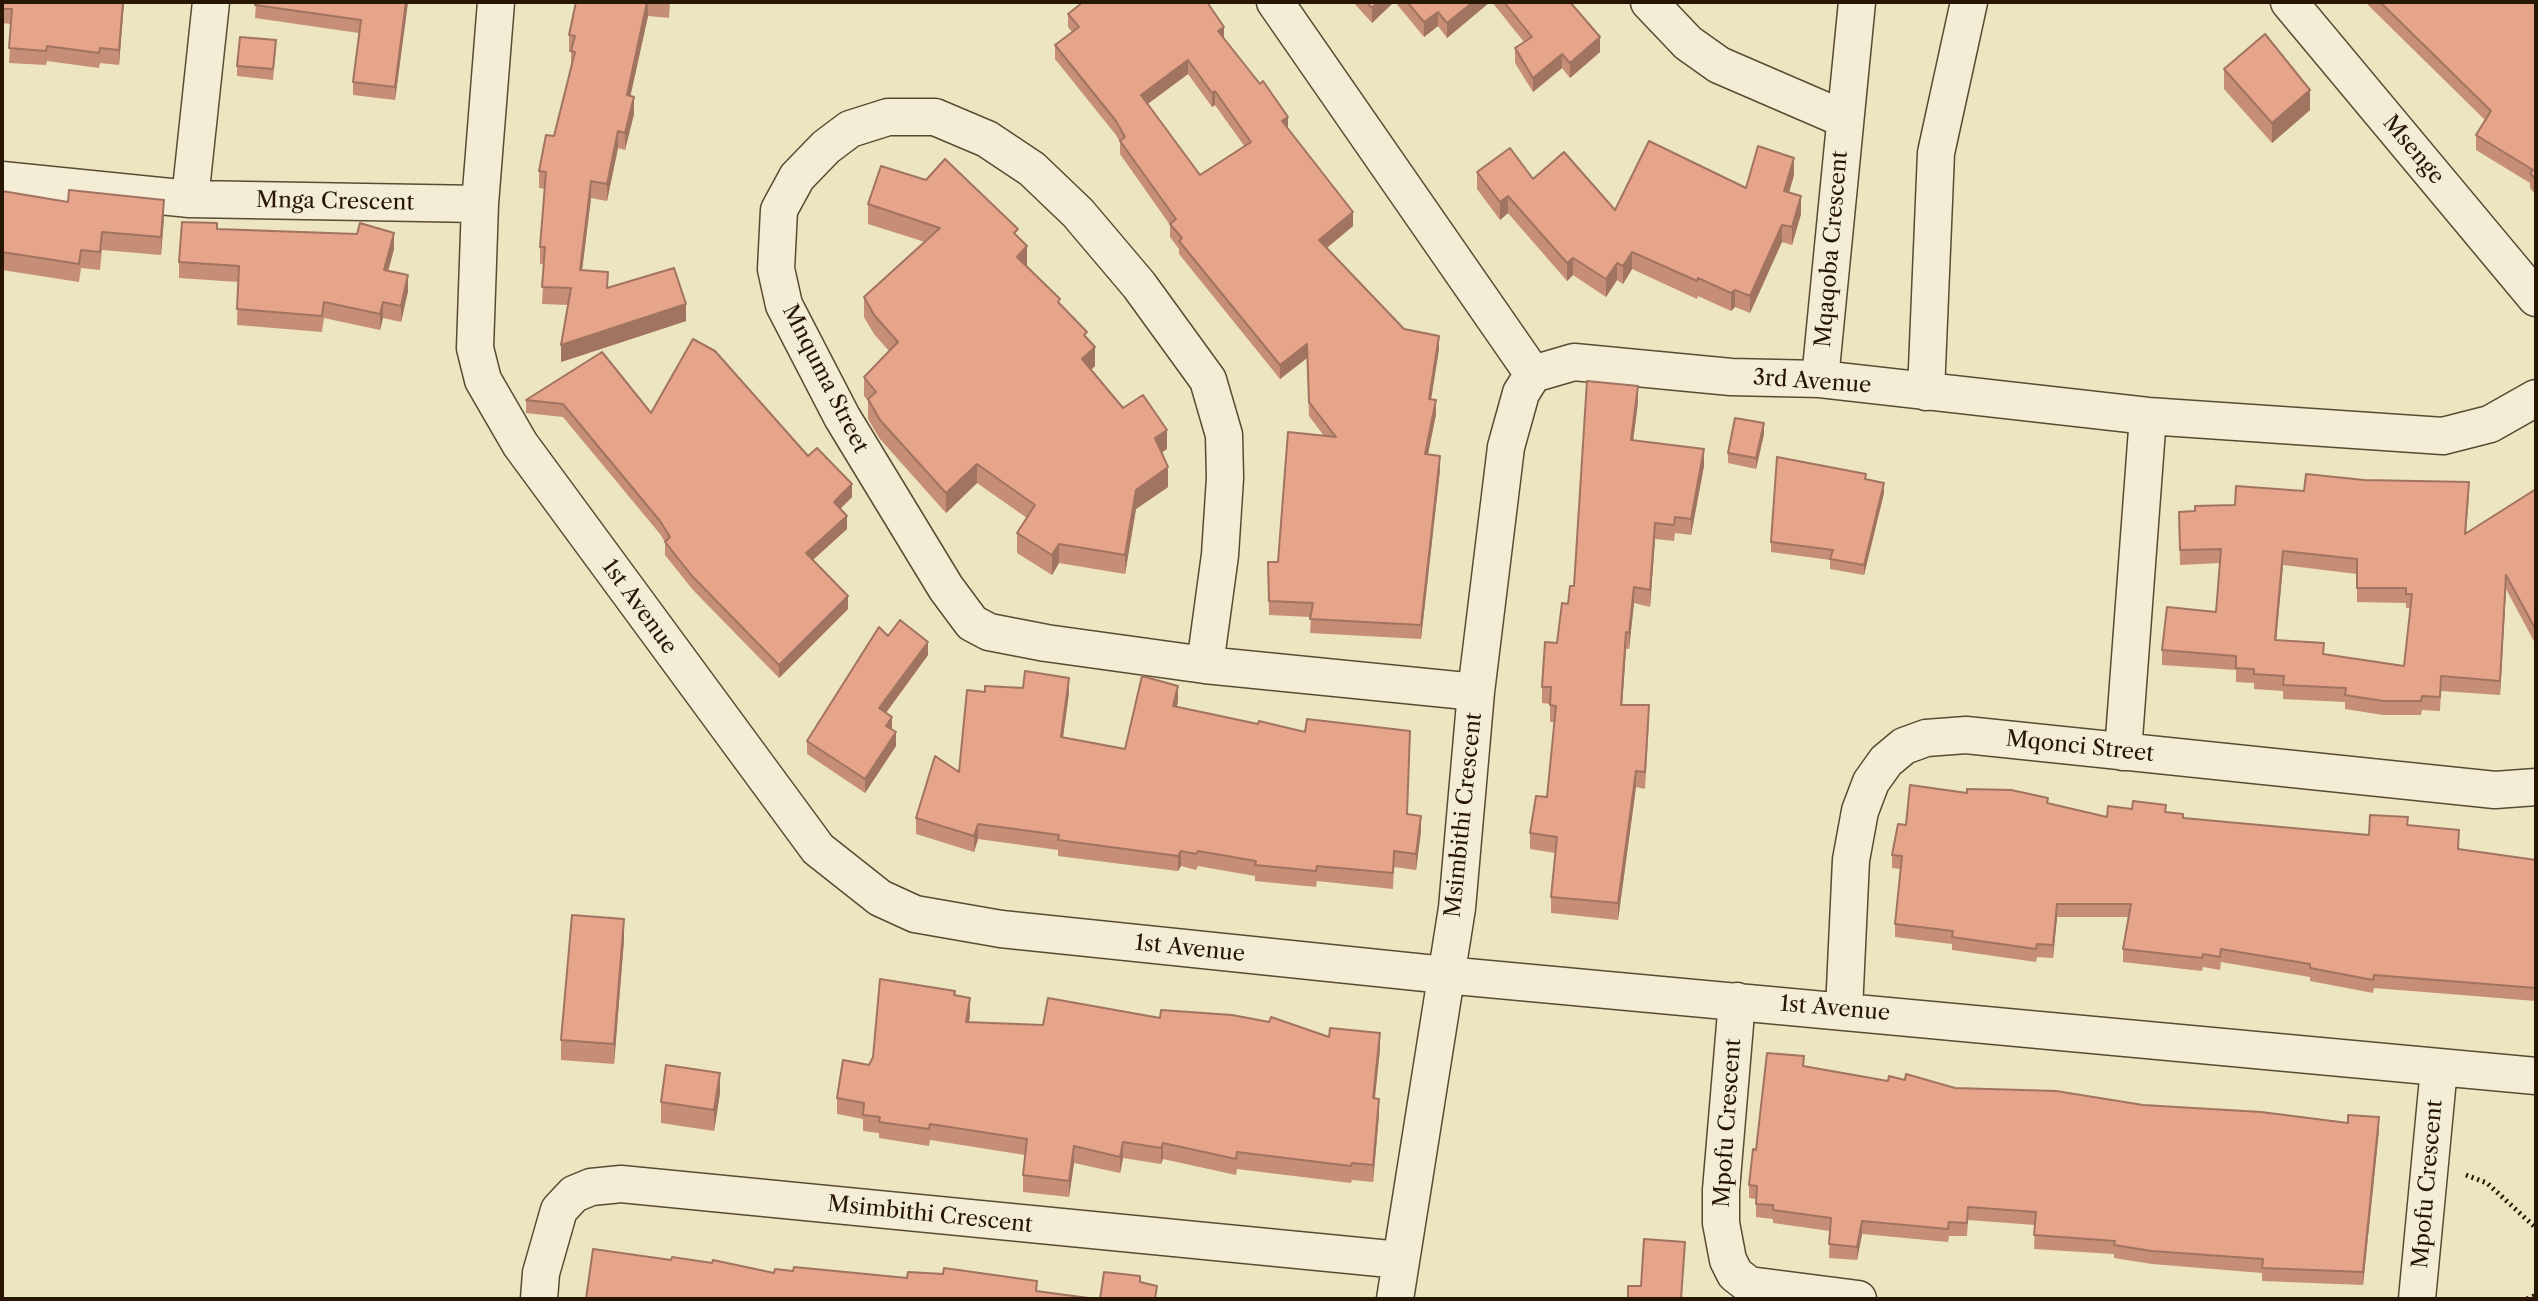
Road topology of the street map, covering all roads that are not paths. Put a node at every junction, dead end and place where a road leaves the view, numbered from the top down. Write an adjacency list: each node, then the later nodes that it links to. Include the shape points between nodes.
1 (211, 2): 10 (street)
2 (496, 2): 11 (street, 1st Avenue)
3 (1275, 2): 13 (street)
4 (1649, 2): 8 (street, Mqaqoba Crescent, via 1688,43 1719,65)
5 (1857, 2): 8 (street, Mqaqoba Crescent)
6 (1969, 2): 15 (street, via 1936,153)
7 (2289, 2): 12 (street, Msenge)
8 (1844, 119): 14 (street, Mqaqoba Crescent)
9 (2, 180): 10 (street, Mnga Crescent)
10 (190, 199): 11 (street, Mnga Crescent)
11 (480, 204): 22 (street, 1st Avenue, via 475,348 491,398 818,849 851,878 915,914 988,927)
12 (2536, 298)
13 (1533, 374): 14 (street, 3rd Avenue, via 1574,362 1731,377); 19 (street, Msimbithi Crescent, via 1521,393 1506,447)
14 (1820, 379): 15 (street, 3rd Avenue)
15 (1926, 392): 17 (street, 3rd Avenue)
16 (2536, 398): 17 (street, 3rd Avenue, via 2490,424 2443,436)
17 (2148, 416): 20 (street)
18 (1205, 665): 18 (street, Mnquma Street, via 1220,555 1224,435 1208,380 1078,213 1032,169 987,139 935,117 888,117 850,129 797,177 779,210 776,269 784,305 816,370 946,588 966,617 989,632); 19 (street, Mnquma Street)
19 (1476, 692): 22 (street, Msimbithi Crescent, via 1466,834)
20 (2123, 752): 21 (street, Mqonci Street, via 2495,790); 24 (street, Mqonci Street, via 1966,735 1926,738 1904,746 1886,761 1860,811 1851,860)
21 (2536, 787)
22 (1445, 975): 23 (street, 1st Avenue); 27 (street, Msimbithi Crescent)
23 (1737, 1001): 24 (street, 1st Avenue); 28 (street, Mpofu Crescent, via 1721,1223 1728,1260)
24 (1844, 1010): 25 (street, 1st Avenue)
25 (2439, 1068): 26 (street, 1st Avenue); 32 (street, Mpofu Crescent)
26 (2536, 1076)
27 (1400, 1260): 29 (street, Msimbithi Crescent, via 621,1184 574,1194 559,1210); 30 (street, Msimbithi Crescent)
28 (1748, 1292): 31 (street, Mpofu Crescent)
29 (539, 1299)
30 (1395, 1299)
31 (1858, 1299)
32 (2417, 1299)

